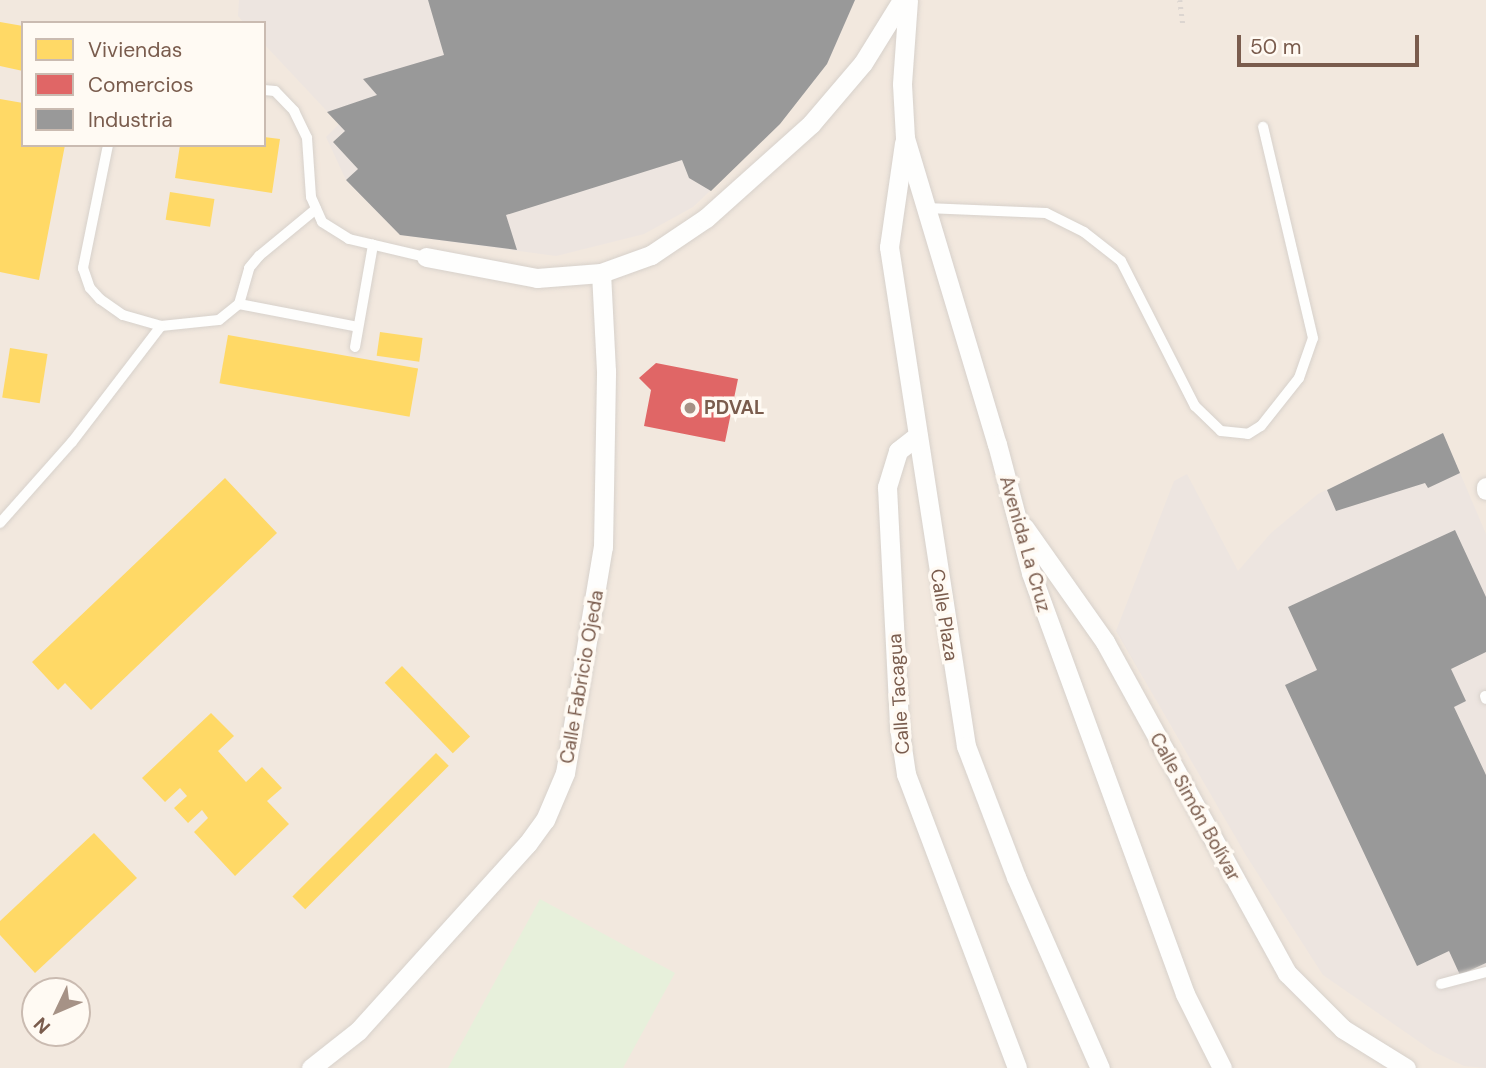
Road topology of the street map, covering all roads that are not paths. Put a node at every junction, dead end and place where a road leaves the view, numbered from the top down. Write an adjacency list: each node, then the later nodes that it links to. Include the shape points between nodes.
1 (902, 0): 11 (street, via 863,63 766,166 706,218 651,255)
2 (908, 0): 5 (street, Avenida La Cruz, via 902,83)
3 (266, 90): 8 (lane, via 275,91 294,111 307,138)
4 (1263, 127): 7 (lane, via 1313,338 1299,378 1261,426 1248,433 1221,431 1195,406 1121,261 1084,232 1046,213)
5 (905, 138): 7 (street, Avenida La Cruz); 16 (street, Calle Plaza, via 889,247)
6 (108, 147): 13 (lane, via 83,268 100,299 123,315)
7 (926, 208): 17 (street, Avenida La Cruz)
8 (316, 209): 9 (lane, via 331,232); 12 (lane, via 258,256 249,268)
9 (373, 245): 10 (lane); 14 (lane)
10 (426, 257): 11 (street, via 537,278)
11 (601, 273): 21 (street, Calle Fabricio Ojeda, via 606,371 603,547 565,774 545,820 528,843 358,1031)
12 (239, 304): 13 (lane, via 219,320); 14 (lane)
13 (161, 326): 18 (lane, via 72,442)
14 (358, 327): 15 (lane)
15 (355, 347)
16 (917, 436): 22 (street, Calle Tacagua, via 898,452 887,487 899,727 906,774); 23 (street, Calle Plaza, via 966,746 1016,877)
17 (1016, 516): 24 (street, Avenida La Cruz, via 1065,676 1100,755 1185,995); 25 (street, Calle Simón Bolívar, via 1105,642 1286,973 1343,1029)
18 (0, 523)
19 (1486, 972): 20 (lane)
20 (1441, 984)
21 (311, 1068)
22 (1017, 1068)
23 (1100, 1068)
24 (1222, 1068)
25 (1406, 1068)

